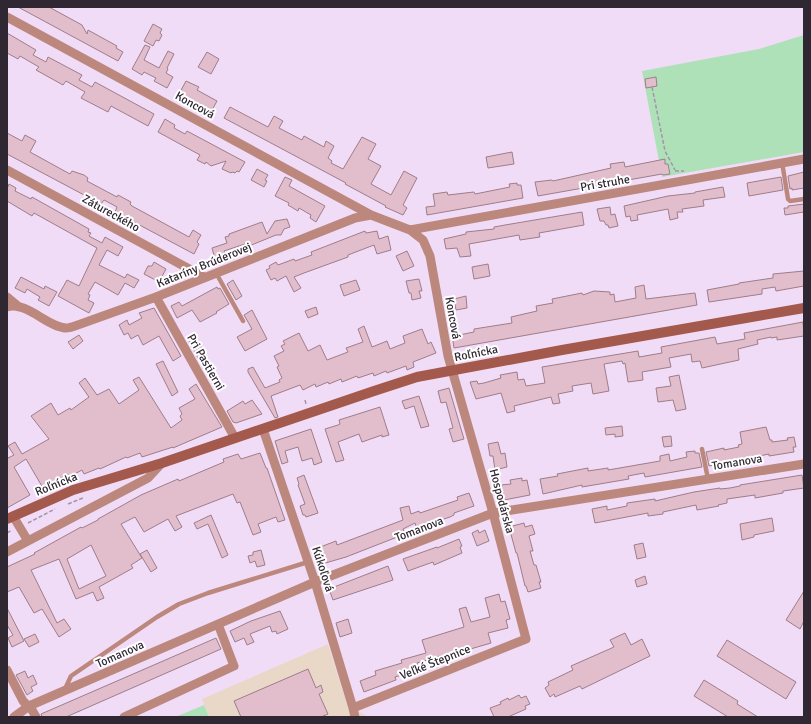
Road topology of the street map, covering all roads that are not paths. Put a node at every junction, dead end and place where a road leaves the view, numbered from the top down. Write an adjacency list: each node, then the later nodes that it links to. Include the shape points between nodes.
1 (7, 17): 6 (street, Koncová)
2 (804, 159): 3 (street, Pri struhe)
3 (782, 162): 5 (lane, via 788,199 790,201); 7 (street, Pri struhe)
4 (7, 170): 9 (street, Zátureckého)
5 (804, 198)
6 (371, 215): 7 (street); 8 (street, Kataríny Brúderovej, via 355,218)
7 (410, 230): 16 (street, Koncová, via 423,240 430,256)
8 (216, 273): 9 (street, Kataríny Brúderovej); 15 (lane)
9 (204, 277): 11 (street, Kataríny Brúderovej)
10 (7, 297): 13 (street)
11 (156, 297): 13 (street, Kataríny Brúderovej, via 83,324 65,328); 18 (street, Pri Pastierni)
12 (7, 306): 13 (street, Kataríny Brúderovej)
13 (19, 307)
14 (804, 308): 16 (street, Roľnícka)
15 (243, 321)
16 (452, 370): 17 (street, Roľnícka, via 404,381); 25 (street, Hospodárska)
17 (263, 429): 18 (street, Roľnícka); 29 (street, Kúkoľová)
18 (235, 438): 20 (street, Roľnícka)
19 (702, 449): 23 (lane)
20 (162, 463): 22 (street, Roľnícka); 24 (street, Roľnícka, via 148,478)
21 (804, 464): 23 (street, Tomanova)
22 (109, 478): 24 (street, via 119,485); 26 (street, Roľnícka, via 73,490)
23 (708, 479): 25 (street, Tomanova)
24 (117, 494): 27 (street, Roľnícka)
25 (493, 513): 30 (street, Tomanova); 32 (street, Hospodárska)
26 (10, 518): 27 (street, Roľnícka)
27 (28, 541): 28 (street, Roľnícka)
28 (7, 552)
29 (308, 562): 30 (street, Kúkoľová); 34 (lane, Tomanova, via 178,604 71,676)
30 (315, 582): 31 (street, Tomanova); 36 (street, Kúkoľová)
31 (218, 624): 34 (street, Tomanova); 39 (street, via 234,666)
32 (526, 639): 36 (street, Veľké Štepnice)
33 (7, 670): 35 (street)
34 (64, 691): 35 (street, Tomanova)
35 (29, 706): 37 (street, Tomanova); 38 (street)
36 (354, 712)
37 (14, 717)
38 (36, 717)
39 (124, 717)

